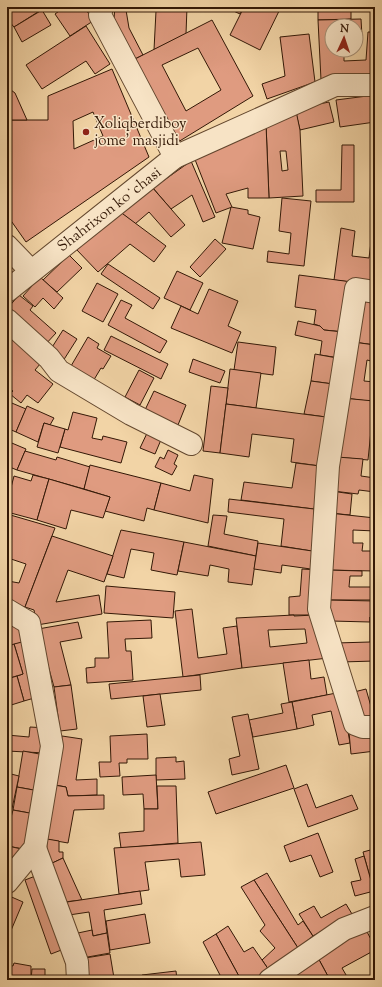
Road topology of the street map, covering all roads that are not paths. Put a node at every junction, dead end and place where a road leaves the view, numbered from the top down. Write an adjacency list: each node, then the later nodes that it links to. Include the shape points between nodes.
1 (102, 7): 3 (street, via 100,15)
2 (375, 85): 3 (street, Shahrixon koʻchasi, via 334,85)
3 (175, 157): 5 (street, Shahrixon koʻchasi)
4 (7, 246): 5 (street)
5 (30, 271): 6 (street, Shahrixon koʻchasi)
6 (7, 291)
7 (375, 292): 11 (street, via 356,289 328,466 319,609 355,724)
8 (7, 320): 9 (street, via 49,358 59,371 124,410)
9 (191, 444)
10 (7, 610): 12 (street, via 29,623 52,746)
11 (375, 727)
12 (35, 848): 13 (street); 15 (street, via 76,962)
13 (7, 882)
14 (375, 917): 16 (street, via 344,929)
15 (78, 980)
16 (270, 980)

